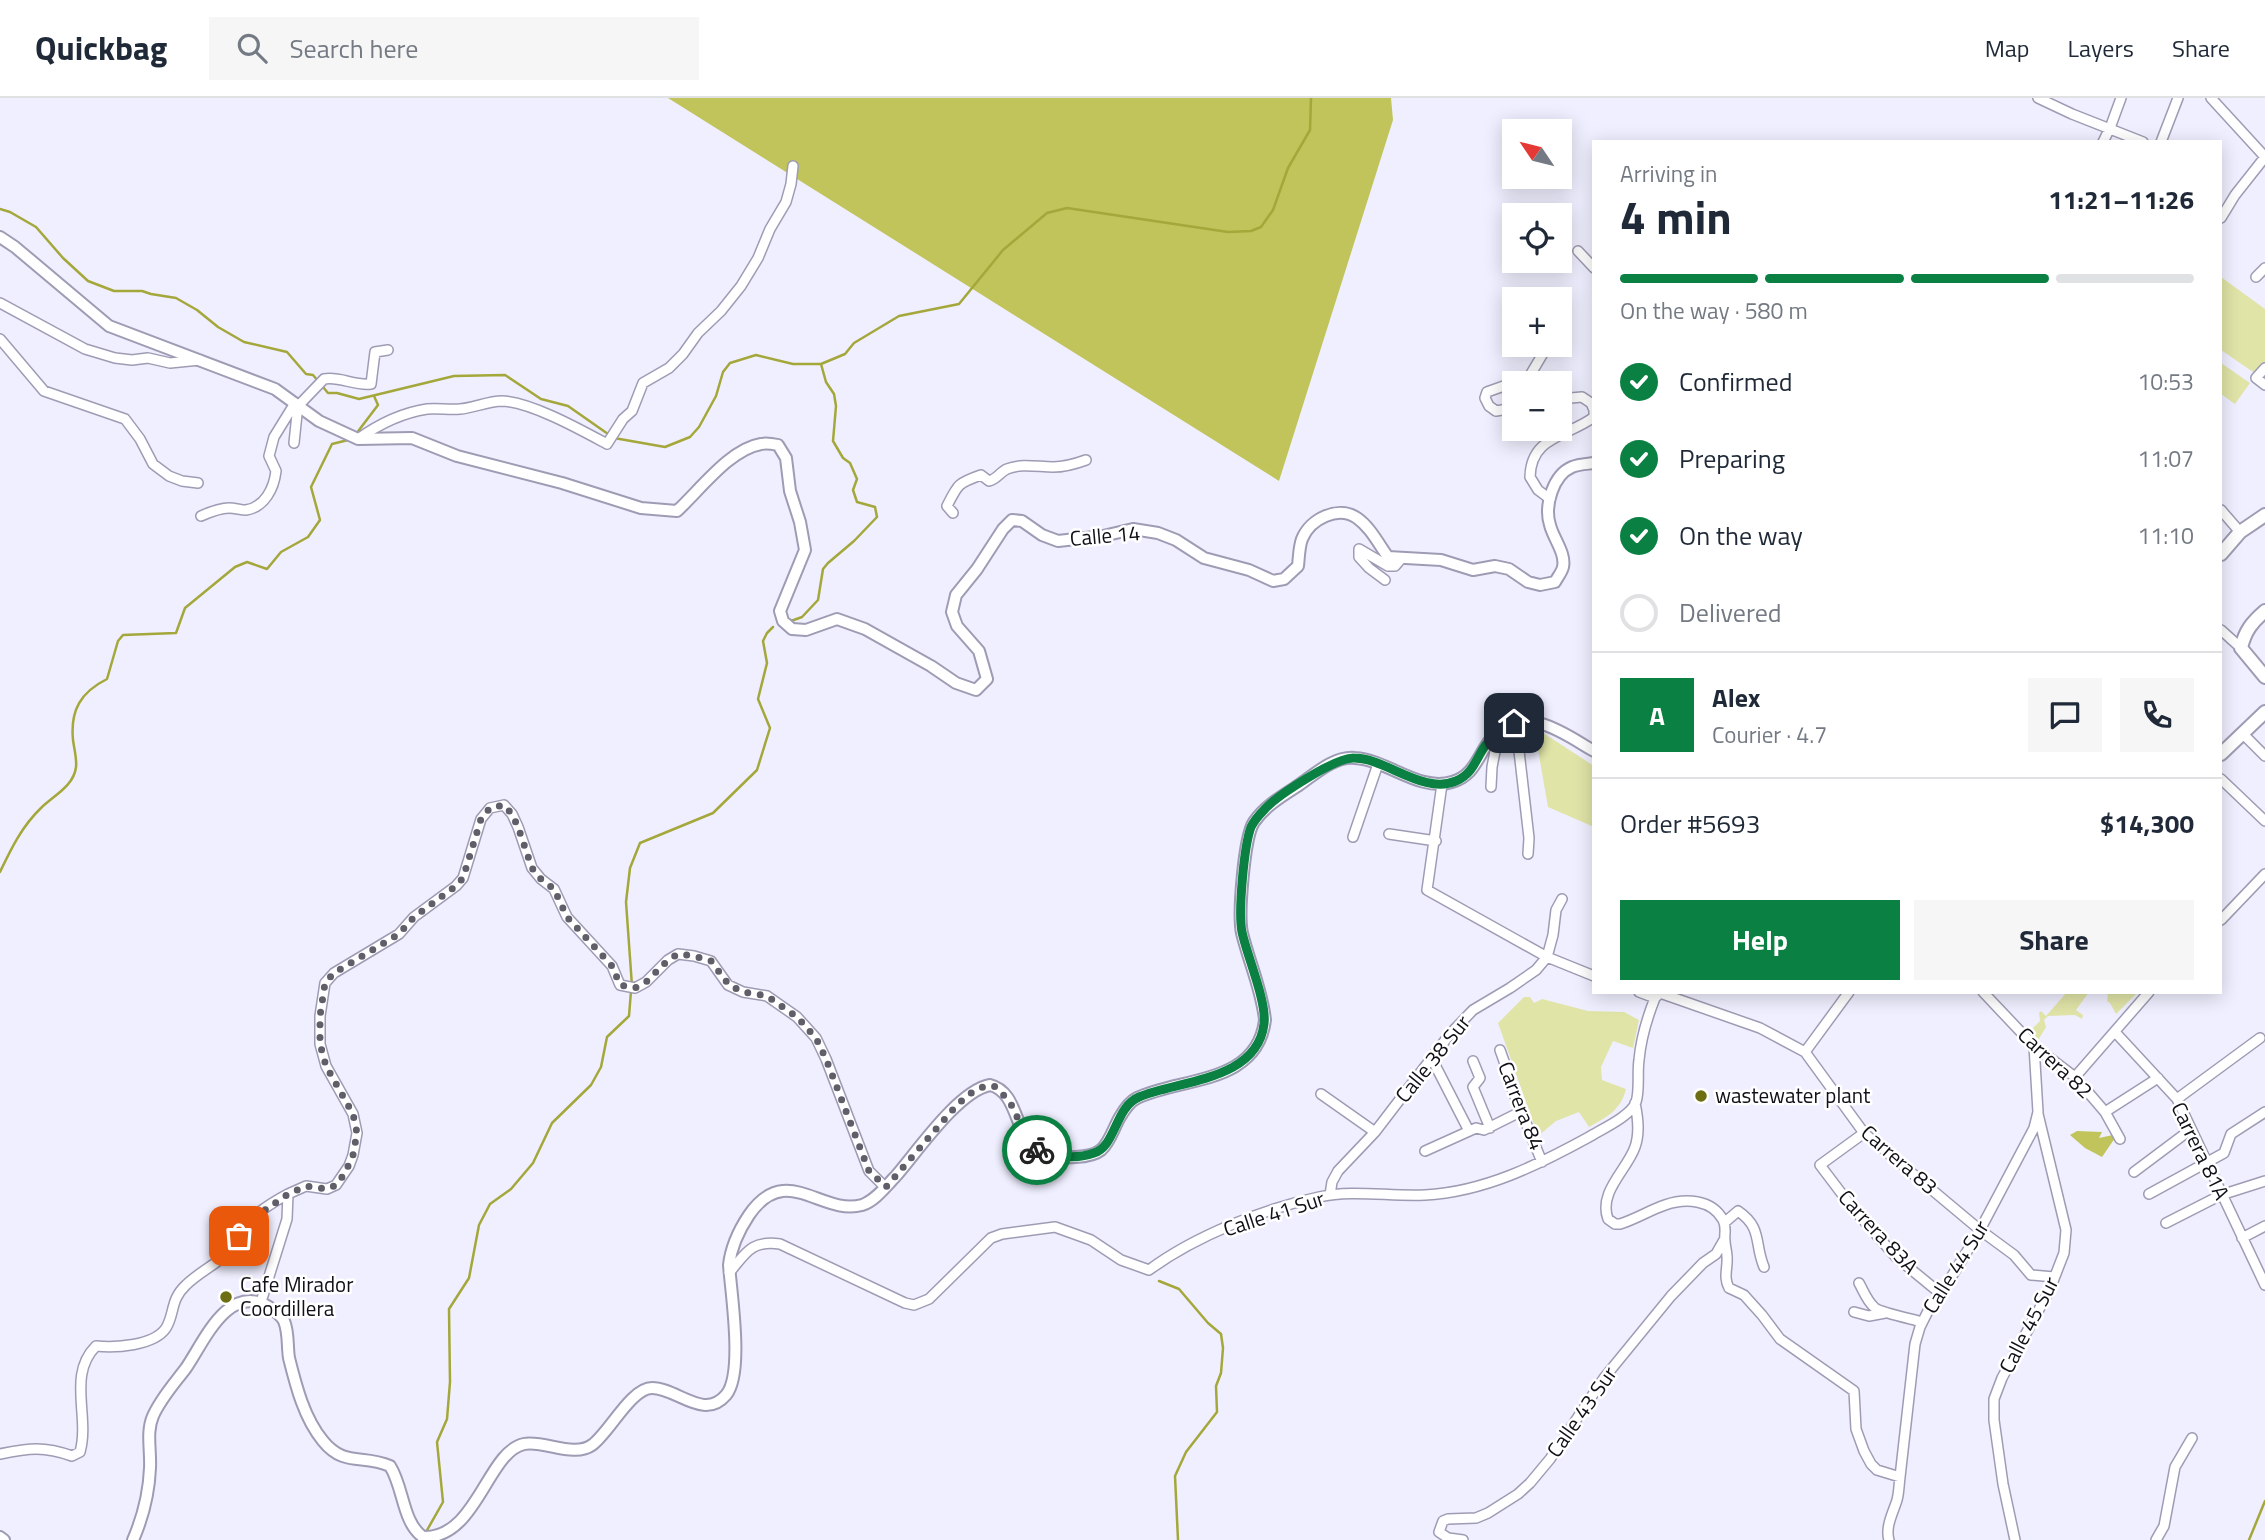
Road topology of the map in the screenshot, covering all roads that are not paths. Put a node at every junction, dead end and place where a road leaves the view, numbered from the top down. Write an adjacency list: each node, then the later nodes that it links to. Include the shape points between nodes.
1 (2038, 98): 5 (street)
2 (2121, 98): 5 (street)
3 (2178, 98): 8 (street)
4 (2211, 98): 9 (street)
5 (2110, 128): 6 (street); 7 (street)
6 (2103, 140)
7 (2138, 140)
8 (2162, 140)
9 (2265, 157): 11 (street)
10 (793, 166): 29 (street, via 786,202 741,286 669,368 643,383 632,411 607,444 521,404 502,401 406,414 379,424)
11 (2222, 216)
12 (0, 237): 20 (street, via 109,326)
13 (1578, 251): 14 (street)
14 (1592, 266)
15 (2265, 268): 16 (street)
16 (2256, 277)
17 (0, 303): 20 (street, via 85,349 115,358 178,363)
18 (0, 339): 33 (street, via 44,391 125,419 153,464 169,476)
19 (388, 350): 25 (street, via 373,355 371,384 337,379 321,382)
20 (202, 360): 25 (street, via 275,389)
21 (2265, 368): 22 (street, via 2256,378)
22 (2265, 385)
23 (1502, 387): 27 (street, via 1487,392 1485,398 1496,411)
24 (1572, 398): 26 (street, via 1582,397)
25 (298, 405): 29 (street, via 319,421); 30 (street); 38 (street, via 270,451 276,471 269,494 254,508 214,510)
26 (1592, 406)
27 (1502, 410)
28 (1592, 419): 34 (street, via 1543,445 1533,456 1530,477)
29 (358, 439): 41 (street, Calle 14, via 412,439 641,508 677,511 737,455 763,443 778,445 786,458 805,550 780,611 783,621 792,629 806,630 837,619 865,629 976,690 987,678 979,651 957,626 952,612 956,595 1012,520 1058,541 1133,529 1158,533 1205,558 1272,581 1290,576 1298,566 1301,540 1309,526 1330,514 1346,513 1367,527 1388,556)
30 (294, 443)
31 (1086, 460): 36 (street, via 1070,466 1006,469 989,481 983,475 972,478 958,485 947,506)
32 (1592, 463): 34 (street, via 1566,471)
33 (198, 483)
34 (1550, 499): 41 (street, via 1550,526 1563,559 1555,582 1528,582 1495,566 1473,569 1441,560)
35 (2222, 511): 39 (street)
36 (953, 513)
37 (2265, 514): 39 (main road)
38 (201, 516)
39 (2240, 532): 40 (main road)
40 (2222, 553)
41 (1401, 559): 42 (street, via 1388,566 1359,549 1359,557)
42 (1385, 580)
43 (2265, 611): 45 (main road, via 2252,622)
44 (2222, 631): 45 (street)
45 (2241, 648): 46 (main road)
46 (2265, 677)
47 (2265, 712): 48 (main road)
48 (2243, 734): 51 (main road); 52 (street)
49 (1497, 735): 50 (street, via 1514,723 1541,723); 55 (street, via 1486,744 1471,772); 56 (street); 61 (street, via 1501,740 1514,739 1519,751)
50 (1592, 750)
51 (2222, 753)
52 (2265, 756)
53 (1378, 764): 55 (street); 59 (street); 98 (street, via 1354,757 1329,765 1265,808 1250,830 1241,920 1265,1020 1251,1053 1213,1076 1136,1098 1104,1146 1086,1155 1052,1156 1035,1149 1025,1139 1005,1097 994,1086 985,1086 956,1106)
54 (2222, 780): 57 (street)
55 (1442, 784): 60 (street)
56 (1492, 787)
57 (2265, 821)
58 (1389, 834): 60 (street)
59 (1353, 837)
60 (1436, 841): 65 (street, via 1427,890)
61 (1528, 854)
62 (2265, 874): 64 (street)
63 (1562, 899): 65 (street)
64 (2222, 919)
65 (1547, 957): 66 (street); 76 (street, Calle 38 Sur, via 1523,979 1473,1010)
66 (1592, 975)
67 (1659, 994): 75 (street, Carrera 83, via 1760,1028); 82 (street, via 1642,1037)
68 (1848, 994): 75 (street)
69 (1985, 994): 73 (street, Carrera 82)
70 (2145, 994): 71 (street)
71 (2115, 1032): 78 (street); 79 (street, Carrera 81A)
72 (2260, 1038): 81 (street)
73 (2034, 1046): 78 (street, Carrera 82); 84 (street, Calle 44 Sur)
74 (1500, 1050): 83 (street, Carrera 84)
75 (1805, 1052): 91 (street, Carrera 83)
76 (1432, 1059): 88 (street); 90 (street, Calle 38 Sur)
77 (1473, 1061): 87 (street, via 1480,1079 1474,1087)
78 (2075, 1077): 85 (street, Carrera 82)
79 (2158, 1078): 81 (street, Carrera 81A); 85 (street)
80 (1321, 1094): 90 (street)
81 (2177, 1099): 89 (street, Carrera 81A)
82 (1635, 1103): 94 (street, Calle 41 Sur, via 1606,1127); 103 (street, via 1639,1124 1636,1146 1606,1205 1610,1221 1620,1224 1665,1205 1694,1201 1710,1206)
83 (1522, 1111): 87 (street); 94 (street, Carrera 84)
84 (2038, 1112): 106 (street, Calle 44 Sur); 111 (street, Calle 45 Sur, via 2066,1230 2064,1253)
85 (2105, 1112): 92 (street, Carrera 82)
86 (2265, 1112): 95 (street, via 2231,1134 2224,1153)
87 (1490, 1128): 88 (street)
88 (1469, 1130): 93 (street)
89 (2190, 1130): 95 (street, Carrera 81A); 96 (street)
90 (1375, 1132): 101 (street, Calle 38 Sur, via 1338,1171)
91 (1864, 1133): 106 (street, Carrera 83); 114 (street, Carrera 83A, via 1820,1165 1896,1257)
92 (2120, 1139)
93 (1425, 1151)
94 (1542, 1162): 101 (street, Calle 41 Sur, via 1446,1194)
95 (2206, 1163): 100 (street); 102 (street, Carrera 81A)
96 (2134, 1172)
97 (2265, 1181): 102 (street)
98 (886, 1187): 99 (street, via 869,1171 826,1059 816,1038 797,1017 767,996 729,985 711,961 694,956 678,954 635,988 620,985 612,966 567,917 554,889 532,868 518,827 504,805 490,808 481,819 463,878 456,886 399,934 325,983 320,1044 326,1066 353,1114 357,1133 353,1155 336,1185 327,1189 306,1186); 110 (street, via 862,1205 842,1205 794,1192 772,1194 755,1207 741,1230 730,1254)
99 (288, 1194): 115 (street, via 287,1219); 120 (street, via 248,1222 230,1251 186,1284 174,1299 165,1330 137,1344 96,1346 88,1354 80,1371 80,1452 72,1456 38,1448)
100 (2148, 1194)
101 (1330, 1195): 110 (street, Calle 41 Sur, via 1236,1222 1149,1270 1055,1227 1002,1234 991,1238 929,1299 914,1305 780,1244 754,1245)
102 (2221, 1195): 104 (street); 107 (street, Carrera 81A)
103 (1724, 1223): 108 (street); 109 (street, via 1739,1211 1745,1217 1756,1231)
104 (2166, 1223)
105 (2265, 1226): 107 (street)
106 (1980, 1230): 111 (street, Carrera 83, via 2014,1255 2031,1275); 114 (street, Calle 44 Sur)
107 (2242, 1237): 113 (street, Carrera 81A)
108 (1724, 1240): 121 (street, via 1729,1288 1744,1295 1780,1339 1854,1391 1856,1429 1864,1451 1877,1470); 127 (street, Calle 43 Sur, via 1604,1378 1530,1483 1488,1513 1443,1521 1439,1528 1443,1536)
109 (1763, 1267)
110 (729, 1273): 124 (street, via 736,1349 727,1394 710,1405 696,1405 671,1392 650,1388 630,1402 588,1448 531,1444 513,1448 456,1525)
111 (2054, 1277): 128 (street, Calle 45 Sur, via 1994,1399 2003,1484)
112 (1858, 1283): 117 (street, via 1873,1307)
113 (2265, 1285)
114 (1941, 1294): 118 (street, Calle 44 Sur)
115 (261, 1302): 124 (street, via 284,1320 299,1394 323,1441 338,1456 390,1466 409,1520 417,1533); 126 (street, via 249,1300 226,1311 158,1406 149,1429 146,1501)
116 (1854, 1312): 117 (street, via 1869,1316)
117 (1885, 1313): 118 (street)
118 (1922, 1322): 121 (street, Calle 44 Sur)
119 (2192, 1438): 129 (street, via 2175,1467 2164,1526)
120 (0, 1454)
121 (1900, 1477): 123 (street, Calle 44 Sur)
122 (0, 1537): 125 (street)
123 (1888, 1538)
124 (431, 1539)
125 (5, 1540)
126 (133, 1540)
127 (1463, 1540)
128 (2015, 1540)
129 (2156, 1540)

